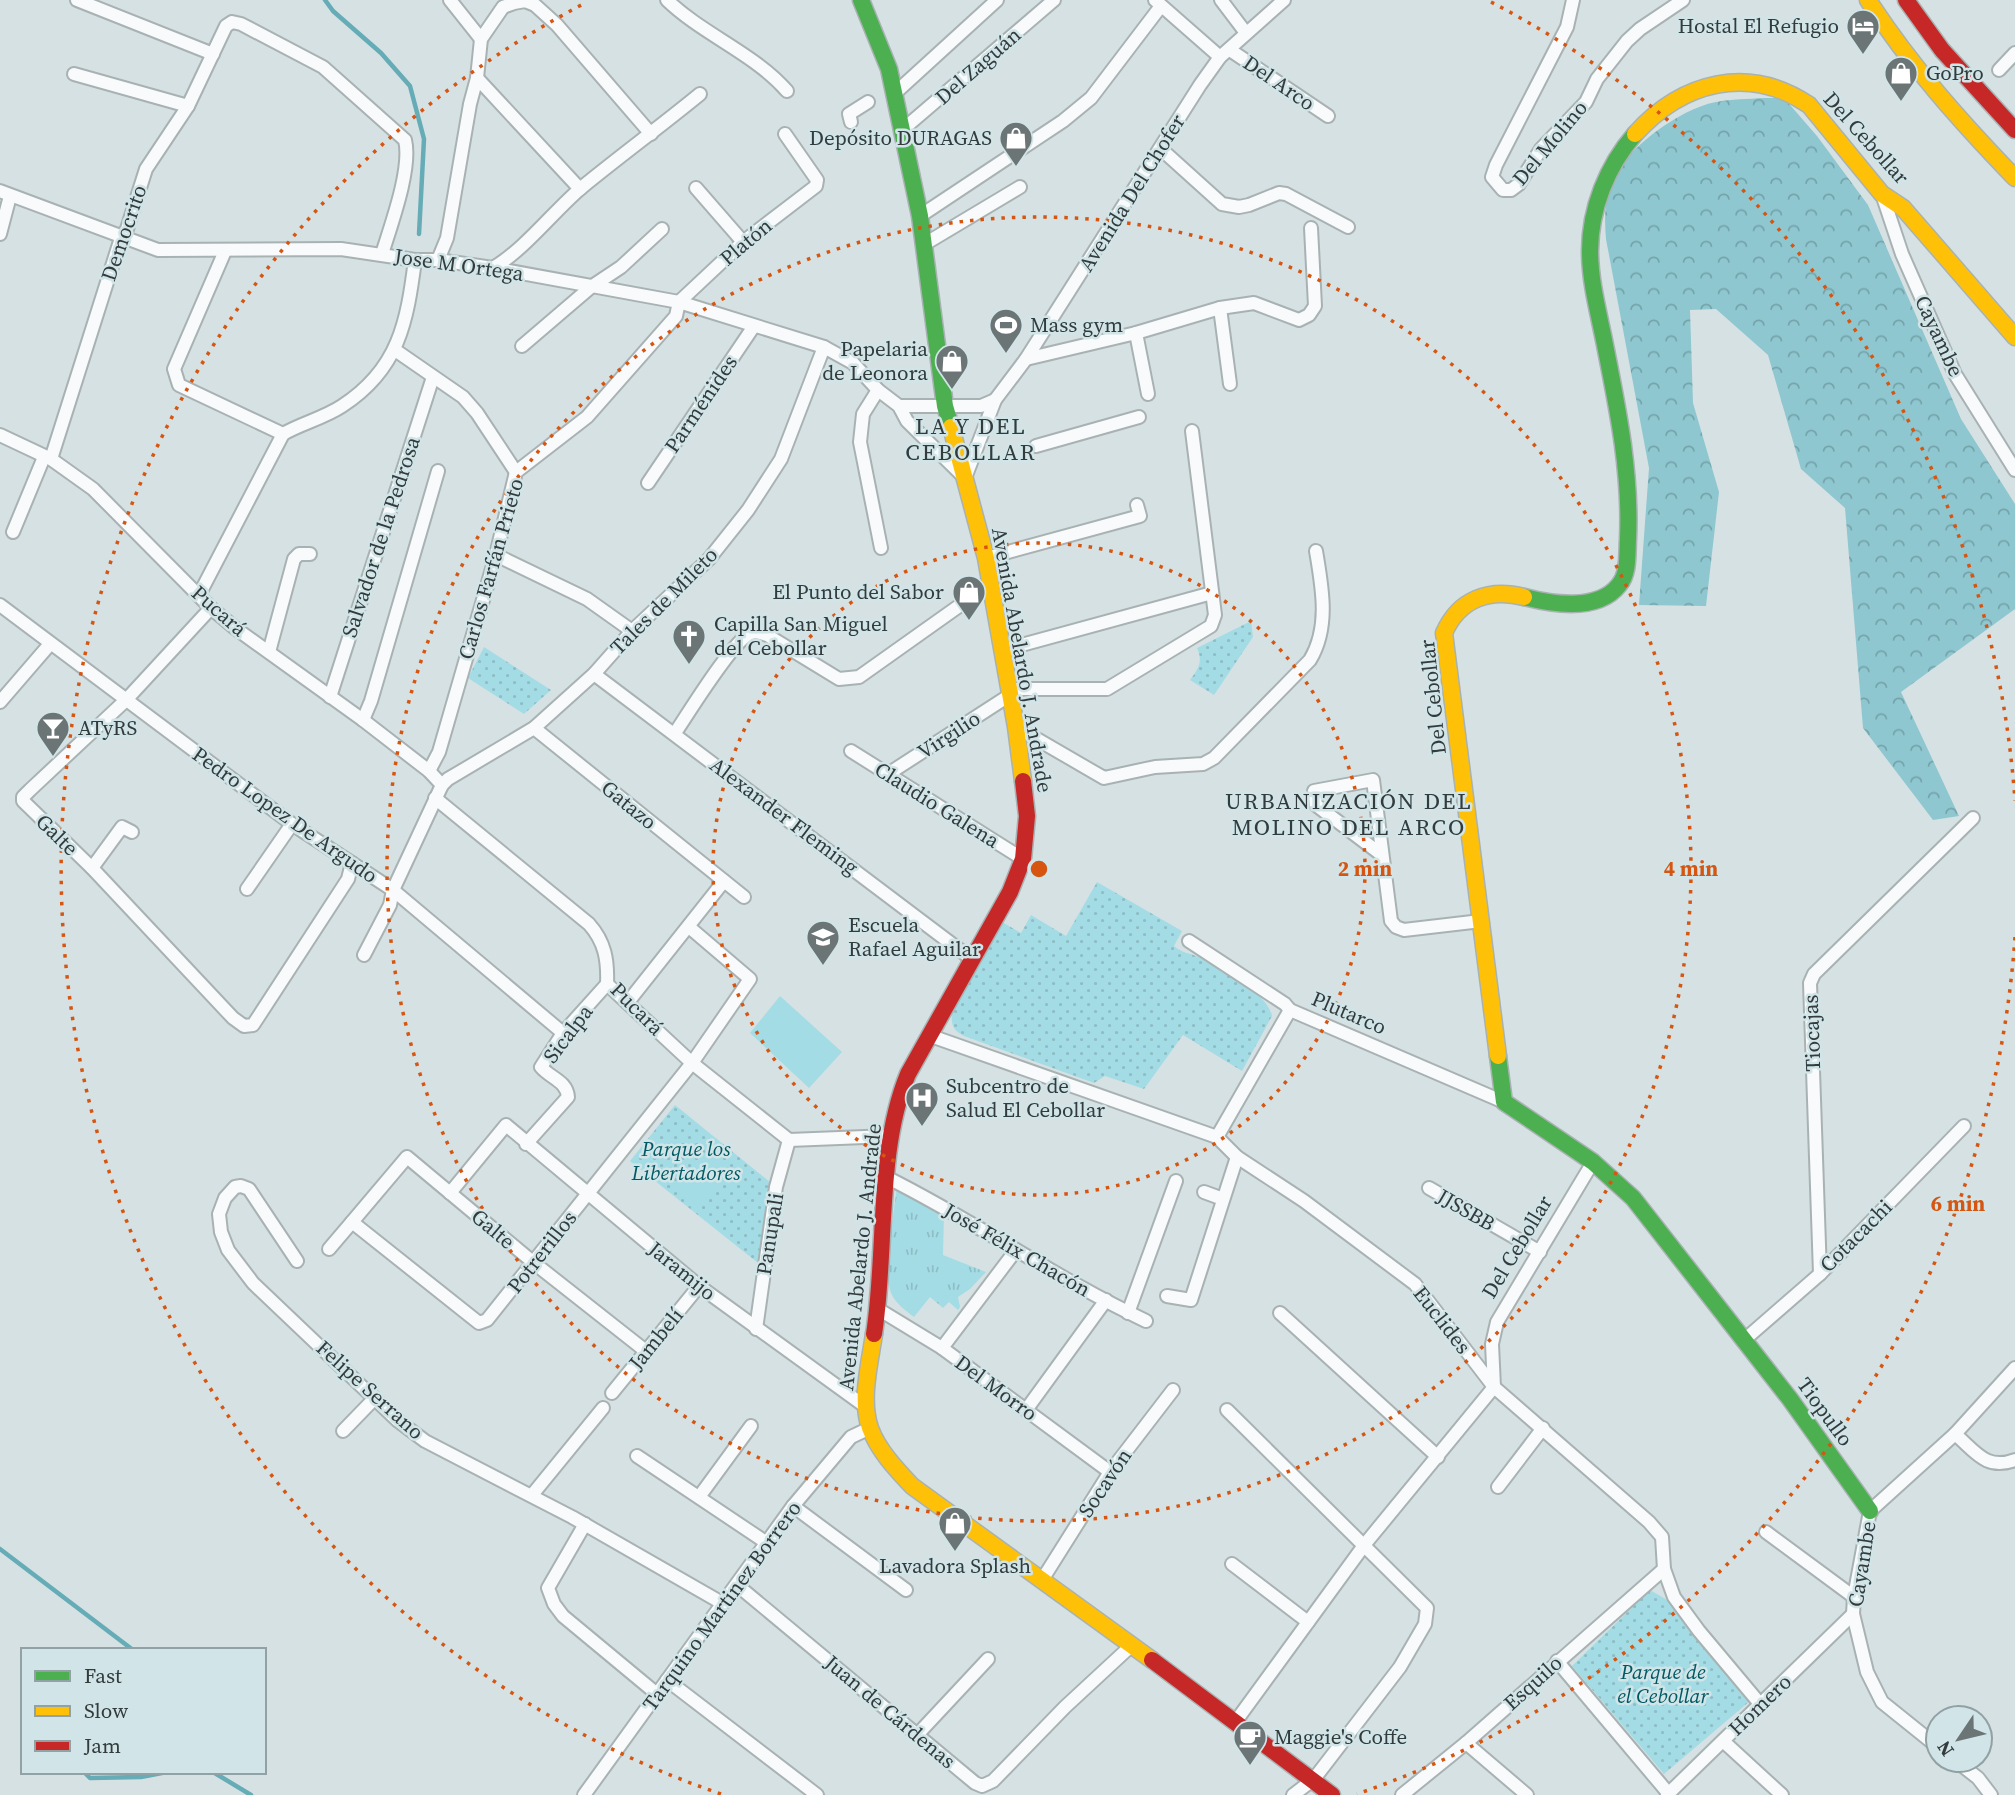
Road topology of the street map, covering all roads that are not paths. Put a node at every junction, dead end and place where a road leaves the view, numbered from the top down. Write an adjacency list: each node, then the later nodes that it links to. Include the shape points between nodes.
1 (77, 0): 17 (street)
2 (450, 0): 15 (street)
3 (667, 0): 22 (street)
4 (861, 0): 24 (street, Avenida Abelardo J. Andrade, via 889,69)
5 (997, 0): 24 (street)
6 (1054, 0): 30 (street, Del Zaguán)
7 (1221, 0): 14 (street)
8 (1284, 0): 14 (street, Avenida Del Chofer)
9 (1573, 0): 10 (street, Del Molino, via 1567,27 1492,177 1511,190 1541,149 1586,102 1597,79 1628,41)
10 (1683, 0)
11 (1868, 0): 34 (street, via 1953,114)
12 (1906, 0): 29 (street, via 1942,50)
13 (1158, 3): 18 (street, Del Arco); 40 (street, via 1091,97 1063,121)
14 (1246, 33): 18 (street, Avenida Del Chofer)
15 (481, 39): 21 (street); 31 (street, via 503,7 525,1 535,5)
16 (2015, 53): 19 (street)
17 (213, 54): 26 (street, Democrito); 49 (street, Democrito, via 226,26 241,24 323,67 405,139 408,150)
18 (1225, 54): 27 (street, Del Arco); 33 (street, Avenida Del Chofer)
19 (1999, 70)
20 (75, 74): 26 (street)
21 (477, 78): 37 (street); 51 (street, via 447,238)
22 (787, 91)
23 (700, 94): 31 (street)
24 (894, 94): 30 (street, Avenida Abelardo J. Andrade)
25 (868, 102): 28 (street, via 849,114)
26 (188, 106): 45 (street, Democrito, via 146,169)
27 (1328, 117)
28 (851, 122)
29 (2015, 130)
30 (901, 131): 40 (street, Avenida Abelardo J. Andrade)
31 (651, 134): 37 (street)
32 (785, 134): 46 (street, Platón, via 817,180 816,187)
33 (1161, 149): 42 (street, via 1222,204 1238,207 1286,194); 62 (street, Avenida Del Chofer)
34 (2015, 178)
35 (1020, 187): 47 (street)
36 (696, 188): 46 (street)
37 (580, 189): 52 (street, via 510,258)
38 (5, 193): 44 (street); 45 (street, Jose M Ortega)
39 (1882, 194): 58 (street, Del Cebollar, via 1903,208); 76 (street, Cayambe, via 1902,254 1955,374); 122 (street, Del Cebollar, via 1809,106 1767,83 1727,83 1674,100 1652,116 1617,158 1603,186 1590,251 1629,468 1631,507 1621,584 1602,598 1557,603 1504,593 1477,597 1456,613 1444,633)
40 (920, 216): 47 (street, Avenida Abelardo J. Andrade)
41 (1311, 228): 55 (street, via 1315,306 1309,316 1299,320 1254,303)
42 (1348, 228)
43 (662, 229): 53 (street)
44 (0, 234)
45 (121, 238): 48 (street, Jose M Ortega, via 158,250); 75 (street, Democrito)
46 (743, 242): 54 (street, Platón)
47 (923, 245): 69 (street, Avenida Abelardo J. Andrade)
48 (225, 251): 49 (street, Jose M Ortega, via 341,249); 72 (street, via 174,369 175,379 179,385)
49 (382, 254): 50 (street, Jose M Ortega)
50 (415, 260): 51 (street, Jose M Ortega); 61 (street, via 408,312)
51 (438, 260): 52 (street, Jose M Ortega)
52 (493, 268): 53 (street, Jose M Ortega)
53 (591, 287): 54 (street, Jose M Ortega); 59 (street)
54 (679, 302): 56 (street, Jose M Ortega); 78 (street, Carlos Farfán Prieto, via 676,316 587,417)
55 (1220, 308): 57 (street); 64 (street)
56 (754, 326): 60 (street, Jose M Ortega); 80 (street, Parménides)
57 (1136, 333): 62 (street); 66 (street)
58 (2015, 337)
59 (522, 346)
60 (824, 347): 65 (street, Jose M Ortega, via 853,363); 93 (street, Tales de Mileto, via 781,459 748,510 709,559)
61 (395, 349): 63 (street); 72 (street, via 380,373 342,406)
62 (1026, 359): 67 (street, Avenida Del Chofer)
63 (433, 377): 78 (street, via 463,397 477,413); 99 (street, Salvador de la Pedrosa)
64 (1230, 384)
65 (878, 390): 68 (street, Jose M Ortega); 83 (street, via 863,414 860,442)
66 (1147, 394)
67 (995, 400): 69 (street, via 981,406); 79 (street, Avenida Del Chofer)
68 (899, 406): 69 (street); 79 (street, Jose M Ortega, via 907,421)
69 (946, 406): 79 (street, Avenida Abelardo J. Andrade)
70 (1139, 417): 74 (street)
71 (1192, 431): 89 (street)
72 (283, 434): 90 (street)
73 (0, 435): 75 (street, Pucará)
74 (1036, 446)
75 (47, 458): 82 (street, Democrito); 90 (street, Pucará, via 93,489)
76 (2015, 470)
77 (438, 471): 102 (street)
78 (516, 472): 86 (street, Carlos Farfán Prieto)
79 (965, 478): 87 (street, Avenida Abelardo J. Andrade)
80 (648, 483)
81 (1137, 505): 87 (street, via 1140,516)
82 (13, 532)
83 (881, 548)
84 (1317, 551): 103 (street, via 1323,596 1317,648 1214,758 1203,764 1155,767 1104,778)
85 (310, 554): 96 (street, via 295,559)
86 (496, 555): 93 (street, via 587,599); 107 (street, Carlos Farfán Prieto, via 439,752)
87 (986, 558): 88 (street, Avenida Abelardo J. Andrade)
88 (990, 584): 95 (street, Avenida Abelardo J. Andrade); 105 (street, via 859,677 839,679 767,635 748,634)
89 (1212, 593): 95 (street); 98 (street, via 1215,615 1210,626 1115,686 1099,691)
90 (199, 595): 92 (street, Pucará)
91 (0, 605): 94 (street, Pedro Lopez De Argudo)
92 (211, 608): 96 (street, Pucará); 100 (street, Galte)
93 (632, 631): 97 (street, Tales de Mileto)
94 (50, 644): 100 (street, Pedro Lopez De Argudo); 101 (street)
95 (1003, 650): 98 (street, Avenida Abelardo J. Andrade)
96 (269, 652): 99 (street, Pucará)
97 (594, 674): 104 (street, Tales de Mileto); 105 (street, Alexander Fleming)
98 (1010, 692): 103 (street, Avenida Abelardo J. Andrade); 108 (street, Virgilio)
99 (330, 697): 102 (street, Pucará)
100 (126, 700): 112 (street, Pedro Lopez De Argudo); 117 (street, Galte, via 23,797)
101 (0, 702)
102 (363, 720): 107 (street, Pucará)
103 (1016, 727): 115 (street, Avenida Abelardo J. Andrade, via 1027,816)
104 (534, 728): 109 (street, Tales de Mileto); 118 (street, Gatazo)
105 (675, 733): 126 (street, Alexander Fleming)
106 (850, 751): 108 (street, Claudio Galena)
107 (429, 771): 109 (street, Pucará)
108 (888, 774): 115 (street, Claudio Galena)
109 (442, 786): 110 (street, Tales de Mileto)
110 (435, 798): 120 (street, Tales de Mileto); 127 (street, Pucará, via 597,933 606,955)
111 (1973, 818): 154 (street, Tiocajas, via 1814,974)
112 (292, 824): 116 (street, Pedro Lopez De Argudo); 119 (street)
113 (132, 832): 117 (street, via 122,827)
114 (1382, 855): 114 (street, via 1373,780 1314,791 1315,805); 122 (street, via 1391,921 1396,927 1404,930)
115 (1023, 859): 126 (street, Avenida Abelardo J. Andrade)
116 (352, 863): 117 (street, Galte, via 348,879 253,1024 244,1026); 120 (street, Pedro Lopez De Argudo)
117 (92, 868)
118 (724, 881): 121 (street, Gatazo); 123 (street)
119 (247, 889)
120 (393, 890): 125 (street, Tales de Mileto); 130 (street, Pedro Lopez De Argudo)
121 (744, 897)
122 (1481, 921): 133 (street, Del Cebollar)
123 (690, 927): 128 (street); 132 (street, Potrerillos, via 750,979)
124 (1189, 941): 129 (street, Plutarco)
125 (364, 955)
126 (973, 960): 131 (street, Avenida Abelardo J. Andrade)
127 (607, 984): 128 (street, Pucará); 130 (street, Sicalpa)
128 (628, 1002): 132 (street, Pucará)
129 (1290, 1010): 133 (street, Plutarco); 136 (street)
130 (563, 1033): 138 (street, Sicalpa, via 541,1067 563,1084 568,1097)
131 (932, 1036): 135 (street, Avenida Abelardo J. Andrade, via 908,1074); 136 (street, Euclides)
132 (692, 1063): 137 (street, Pucará); 146 (street, Potrerillos)
133 (1504, 1102): 140 (street)
134 (1964, 1126): 154 (street, Cotacachi)
135 (890, 1136): 137 (street); 141 (street, Avenida Abelardo J. Andrade)
136 (1217, 1137): 139 (street, Euclides)
137 (789, 1140): 162 (street, Panupali, via 776,1187)
138 (526, 1144): 145 (street, Jaramijo, via 506,1125); 146 (street, Jaramijo)
139 (1237, 1157): 147 (street); 167 (street, Euclides, via 1415,1284)
140 (1593, 1162): 151 (street, Del Cebollar); 163 (street, via 1633,1198)
141 (888, 1178): 150 (street, José Félix Chacón); 158 (street, Avenida Abelardo J. Andrade)
142 (1177, 1181): 159 (street)
143 (1429, 1188): 151 (street, JJSSBB)
144 (1204, 1192): 147 (street)
145 (450, 1193): 148 (street, Galte, via 407,1157); 153 (street, Galte)
146 (587, 1194): 153 (street, Potrerillos); 155 (street, Jaramijo)
147 (1223, 1199): 156 (street, via 1191,1300)
148 (352, 1222): 149 (street); 153 (street, Potrerillos, via 479,1323 492,1314)
149 (329, 1249)
150 (1016, 1250): 157 (street, José Félix Chacón); 164 (street)
151 (1540, 1252): 167 (street, Del Cebollar, via 1497,1322 1492,1344)
152 (297, 1261): 170 (street, Felipe Serrano, via 249,1189 235,1186 219,1214 228,1250 253,1283)
153 (534, 1263): 165 (street, Galte)
154 (1820, 1273): 163 (street, Cotacachi)
155 (699, 1286): 162 (street, Jaramijo); 165 (street, Jambelí)
156 (1167, 1296)
157 (1106, 1300): 159 (street, José Félix Chacón); 173 (street)
158 (878, 1309): 164 (street, Del Morro); 171 (street, Avenida Abelardo J. Andrade)
159 (1128, 1313): 161 (street, José Félix Chacón)
160 (1280, 1313): 181 (street)
161 (1146, 1321)
162 (756, 1329): 171 (street, Jaramijo)
163 (1743, 1341): 188 (street, Tiopullo)
164 (942, 1348): 173 (street, Del Morro)
165 (647, 1352): 169 (street, Jambelí)
166 (2015, 1368): 179 (street, Cayambe)
167 (1494, 1387): 177 (street, Euclides); 181 (street)
168 (1172, 1390): 183 (street, Socavón)
169 (612, 1393)
170 (374, 1398): 178 (street); 185 (street, Felipe Serrano, via 425,1441)
171 (866, 1407): 176 (street, Avenida Abelardo J. Andrade)
172 (603, 1408): 185 (street)
173 (1026, 1410): 183 (street, Del Morro)
174 (1227, 1410): 192 (street)
175 (751, 1426): 186 (street)
176 (870, 1428): 187 (street, Tarquino Martinez Borrero, via 851,1437); 195 (street, Avenida Abelardo J. Andrade, via 889,1461 912,1486)
177 (1543, 1428): 184 (street); 194 (street, Euclides, via 1662,1537)
178 (343, 1431)
179 (1955, 1434): 182 (street, via 1992,1464); 188 (street, Cayambe)
180 (636, 1455): 186 (street)
181 (1438, 1457): 192 (street)
182 (2015, 1460)
183 (1111, 1472): 195 (street, Socavón)
184 (1498, 1487)
185 (532, 1495): 189 (street, Felipe Serrano)
186 (699, 1497): 191 (street)
187 (793, 1506): 191 (street, Tarquino Martinez Borrero); 197 (street)
188 (1870, 1511): 198 (street, Cayambe)
189 (584, 1524): 199 (street, Felipe Serrano); 206 (street, via 548,1588 549,1595 563,1616)
190 (1766, 1532): 198 (street)
191 (767, 1543): 196 (street, Tarquino Martinez Borrero)
192 (1365, 1544): 201 (street); 214 (street, via 1427,1608 1425,1624 1400,1667)
193 (1232, 1564): 201 (street)
194 (1664, 1569): 204 (street, Esquilo); 207 (street, Euclides, via 1674,1597)
195 (1042, 1580): 202 (street, Avenida Abelardo J. Andrade)
196 (737, 1586): 199 (street, Tarquino Martinez Borrero); 209 (street, Juan de Cárdenas)
197 (906, 1590)
198 (1854, 1597): 200 (street, Cayambe)
199 (722, 1603): 205 (street, Tarquino Martinez Borrero)
200 (1853, 1614): 207 (street, Homero); 210 (street, Cayambe, via 1867,1672 1882,1702)
201 (1308, 1622): 208 (street)
202 (1132, 1645): 208 (street, Avenida Abelardo J. Andrade); 209 (street, Juan de Cárdenas, via 993,1781 982,1786)
203 (988, 1658): 209 (street)
204 (1557, 1661): 212 (street, Esquilo); 215 (street)
205 (667, 1680): 206 (street, Tarquino Martinez Borrero); 217 (street)
206 (657, 1693): 216 (street, Tarquino Martinez Borrero)
207 (1761, 1705): 211 (street, Homero)
208 (1236, 1721): 214 (street, Avenida Abelardo J. Andrade)
209 (917, 1735)
210 (1924, 1736)
211 (1723, 1741): 215 (street, Homero); 222 (street)
212 (1466, 1743): 220 (street, Esquilo); 221 (street)
213 (1973, 1774): 223 (street)
214 (1314, 1779): 218 (street); 219 (street, Avenida Abelardo J. Andrade)
215 (1668, 1794)
216 (584, 1795)
217 (817, 1795)
218 (1293, 1795)
219 (1332, 1795)
220 (1402, 1795)
221 (1527, 1795)
222 (1782, 1795)
223 (1991, 1795)

